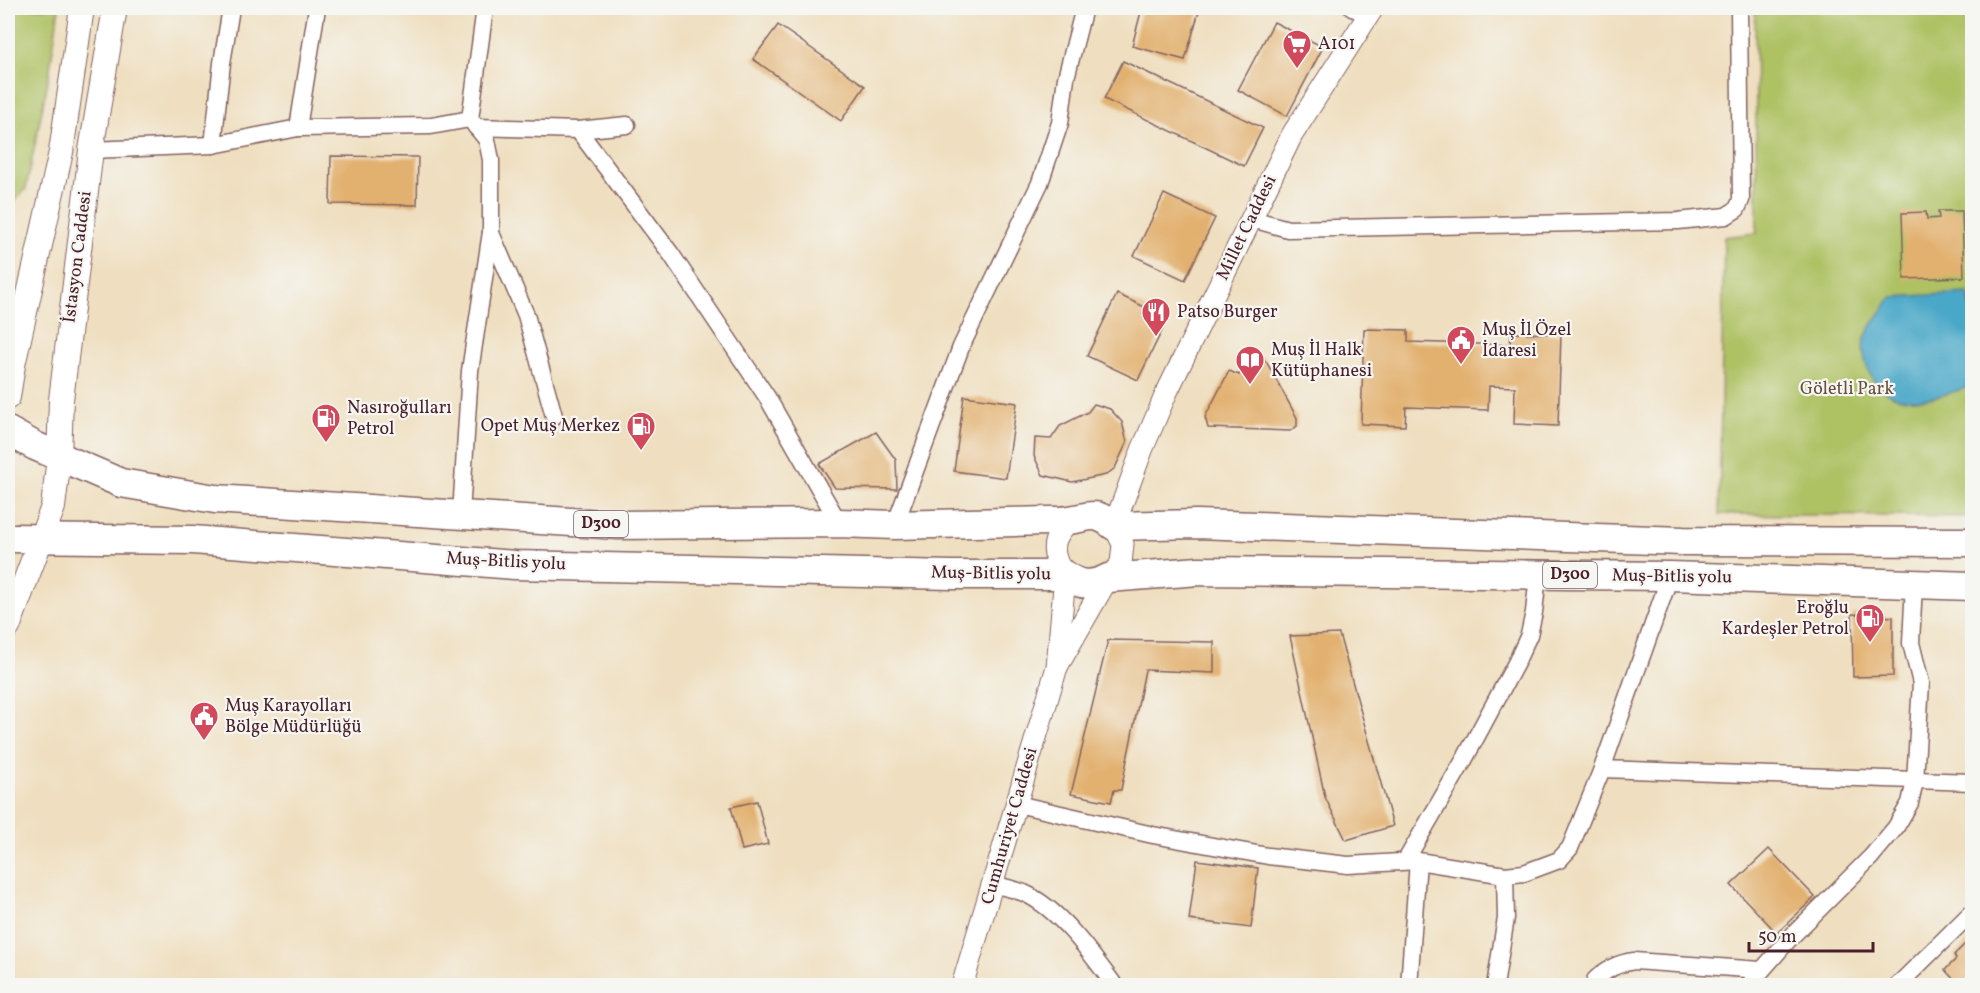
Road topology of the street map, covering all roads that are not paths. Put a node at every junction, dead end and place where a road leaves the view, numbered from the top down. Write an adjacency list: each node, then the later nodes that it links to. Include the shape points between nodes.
1 (82, 8): 17 (main road, İstasyon Caddesi, via 61,152)
2 (115, 8): 14 (main road, İstasyon Caddesi)
3 (231, 8): 13 (street)
4 (317, 8): 11 (street)
5 (485, 8): 9 (street)
6 (1084, 8): 25 (street, via 1066,78 1060,123 1041,183 960,347)
7 (1739, 8): 15 (street, via 1740,200 1737,209 1726,216 1678,221 1288,228)
8 (1365, 10): 15 (street, Millet Caddesi, via 1292,135)
9 (473, 123): 11 (street); 12 (street); 16 (street, via 487,140 491,160)
10 (627, 125): 12 (street)
11 (298, 128): 13 (street)
12 (578, 130): 24 (street, via 671,254 767,397)
13 (213, 145): 14 (street)
14 (91, 150): 21 (main road, İstasyon Caddesi, via 61,400)
15 (1252, 219): 26 (street, Millet Caddesi, via 1166,394)
16 (491, 232): 19 (street, via 526,315); 22 (street, via 470,371)
17 (15, 328): 18 (main road, İstasyon Caddesi)
18 (8, 397)
19 (554, 416)
20 (8, 431): 21 (highway, D300)
21 (47, 452): 22 (highway, Muş-Bitlis yolu / D300, via 121,483 215,499); 28 (main road, İstasyon Caddesi, via 53,507)
22 (461, 514): 24 (highway, Muş-Bitlis yolu / D300, via 618,525)
23 (1071, 520): 25 (highway, Muş-Bitlis yolu / D300); 26 (highway, Muş-Bitlis yolu / D300, via 1095,516); 30 (street, Cumhuriyet Caddesi, via 1056,538 1054,550)
24 (839, 524): 25 (highway, Muş-Bitlis yolu / D300)
25 (896, 525)
26 (1114, 526): 29 (highway, Muş-Bitlis yolu / D300, via 1197,524 1683,541); 33 (street, Cumhuriyet Caddesi, via 1123,544 1123,554 1116,572)
27 (8, 538): 28 (highway, Muş-Bitlis yolu / D300)
28 (42, 539): 30 (highway, Muş-Bitlis yolu / D300, via 193,540 515,565); 36 (main road, İstasyon Caddesi)
29 (1972, 542)
30 (1065, 575): 33 (highway, Muş-Bitlis yolu / D300, via 1086,585); 37 (street, Cumhuriyet Caddesi)
31 (1538, 575): 32 (highway, Muş-Bitlis yolu / D300); 33 (highway, Muş-Bitlis yolu / D300, via 1199,570); 42 (street, via 1529,634)
32 (1670, 576): 34 (highway, Muş-Bitlis yolu / D300); 38 (street)
33 (1108, 578): 37 (street, Cumhuriyet Caddesi)
34 (1914, 584): 35 (highway, Muş-Bitlis yolu / D300); 39 (street, via 1911,643 1922,683)
35 (1972, 586)
36 (8, 627)
37 (1057, 667): 41 (street, Cumhuriyet Caddesi)
38 (1602, 769): 39 (street); 43 (street, via 1570,848 1559,860 1544,867)
39 (1914, 781): 40 (street); 46 (street, via 1910,803 1896,827)
40 (1972, 782)
41 (1017, 804): 42 (street, via 1268,856 1348,865); 44 (street, Cumhuriyet Caddesi)
42 (1412, 860): 43 (street); 50 (street)
43 (1505, 875): 51 (street, via 1506,918)
44 (993, 884): 48 (street, Cumhuriyet Caddesi); 49 (street, via 1040,903 1087,949)
45 (1972, 912): 53 (street)
46 (1761, 970): 47 (street, via 1634,961 1622,963); 52 (street)
47 (1595, 980)
48 (962, 986)
49 (1115, 986)
50 (1409, 986)
51 (1495, 986)
52 (1748, 986)
53 (1897, 986)

